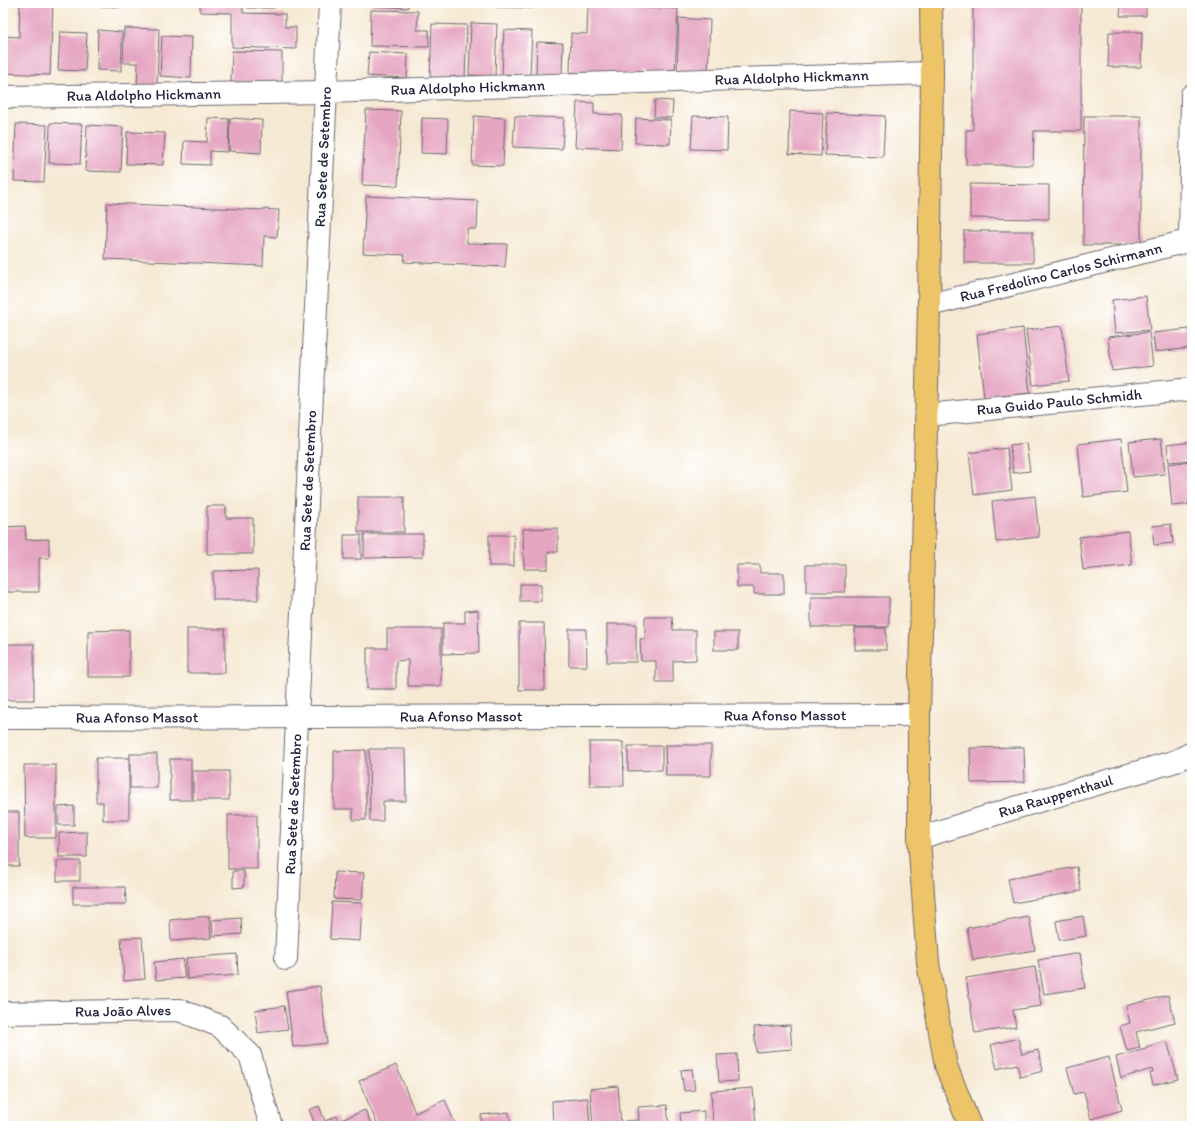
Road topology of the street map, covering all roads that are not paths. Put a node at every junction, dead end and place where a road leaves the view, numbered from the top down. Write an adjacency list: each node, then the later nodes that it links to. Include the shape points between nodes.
1 (330, 3): 4 (street, Rua Sete de Setembro)
2 (931, 3): 3 (main road)
3 (932, 73): 4 (street, Rua Aldolpho Hickmann); 8 (main road)
4 (326, 92): 6 (street, Rua Aldolpho Hickmann); 12 (street, Rua Sete de Setembro)
5 (1192, 95): 7 (street)
6 (3, 97)
7 (1191, 240): 8 (street, Rua Fredolino Carlos Schirmann)
8 (929, 305): 10 (main road)
9 (1192, 389): 10 (street, Rua Guido Paulo Schmidh)
10 (927, 415): 11 (main road)
11 (919, 715): 12 (street, Rua Afonso Massot); 15 (main road)
12 (297, 716): 13 (street, Rua Afonso Massot); 16 (street, Rua Sete de Setembro)
13 (3, 718)
14 (1192, 753): 15 (street, Rua Rauppenthaul, via 1176,761)
15 (918, 838): 19 (main road, via 928,963 946,1066)
16 (286, 959)
17 (3, 1013): 18 (street, Rua João Alves, via 179,1010 220,1026 250,1056)
18 (271, 1126)
19 (970, 1126)

